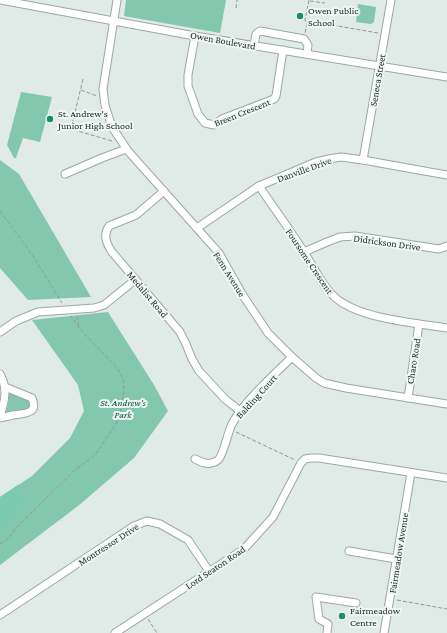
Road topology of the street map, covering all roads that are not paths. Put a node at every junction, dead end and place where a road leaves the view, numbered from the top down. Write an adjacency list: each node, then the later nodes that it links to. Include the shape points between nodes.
1 (0, 0): 4 (street, Owen Boulevard)
2 (117, 0): 4 (street, Fenn Avenue)
3 (390, 0): 9 (street, Seneca Street)
4 (114, 20): 5 (street, Owen Boulevard); 11 (street, Fenn Avenue, via 103,89 112,127)
5 (195, 36): 6 (street, Owen Boulevard); 7 (street, Breen Crescent, via 188,75 188,91 199,117 210,125 274,99)
6 (254, 45): 7 (street, Owen Boulevard); 8 (street, via 256,34 260,32 304,39 308,45)
7 (283, 50): 8 (street, Owen Boulevard)
8 (307, 53): 9 (street, Owen Boulevard)
9 (380, 66): 10 (street, Owen Boulevard); 12 (street, Seneca Street)
10 (447, 77)
11 (126, 149): 13 (street); 16 (street, Fenn Avenue)
12 (364, 160): 14 (street, Danville Drive); 15 (street, Danville Drive, via 341,158 316,162)
13 (65, 174)
14 (447, 176)
15 (259, 186): 17 (street, Danville Drive); 19 (street, Foursome Crescent)
16 (164, 191): 17 (street, Fenn Avenue); 20 (street, Medalist Road, via 136,215 114,223 106,230 108,246)
17 (197, 228): 24 (street, Fenn Avenue, via 223,259 237,286 268,333)
18 (447, 246): 19 (street, Didrickson Drive, via 439,249 362,237 346,237 326,242)
19 (304, 252): 21 (street, Foursome Crescent, via 330,293 342,302 360,312 377,317)
20 (135, 280): 23 (street, via 104,305 38,312 16,321); 29 (street, Medalist Road, via 180,332 199,371)
21 (419, 324): 22 (street, Foursome Crescent); 27 (street, Charo Road)
22 (447, 328)
23 (0, 332)
24 (292, 357): 27 (street, Fenn Avenue, via 316,378 334,386); 29 (street, Balding Court)
25 (0, 374): 26 (street)
26 (5, 387): 30 (street); 30 (street, via 32,398 34,403 27,414)
27 (408, 398): 28 (street, Fenn Avenue)
28 (447, 404)
29 (240, 411): 31 (street, Balding Court, via 230,428 221,457 212,463)
30 (0, 417)
31 (195, 459)
32 (411, 473): 33 (street); 35 (street, Fairmeadow Avenue); 36 (street, Lord Seaton Road, via 319,458 305,460 270,521 244,549)
33 (447, 478)
34 (349, 551): 35 (street)
35 (396, 558): 41 (street, Fairmeadow Avenue)
36 (209, 571): 38 (street, Montressor Drive, via 188,540 160,524 147,520 134,526); 39 (street, Lord Seaton Road)
37 (356, 602): 40 (street, via 316,597 319,619 328,624)
38 (0, 615)
39 (115, 633)
40 (327, 633)
41 (384, 633)

